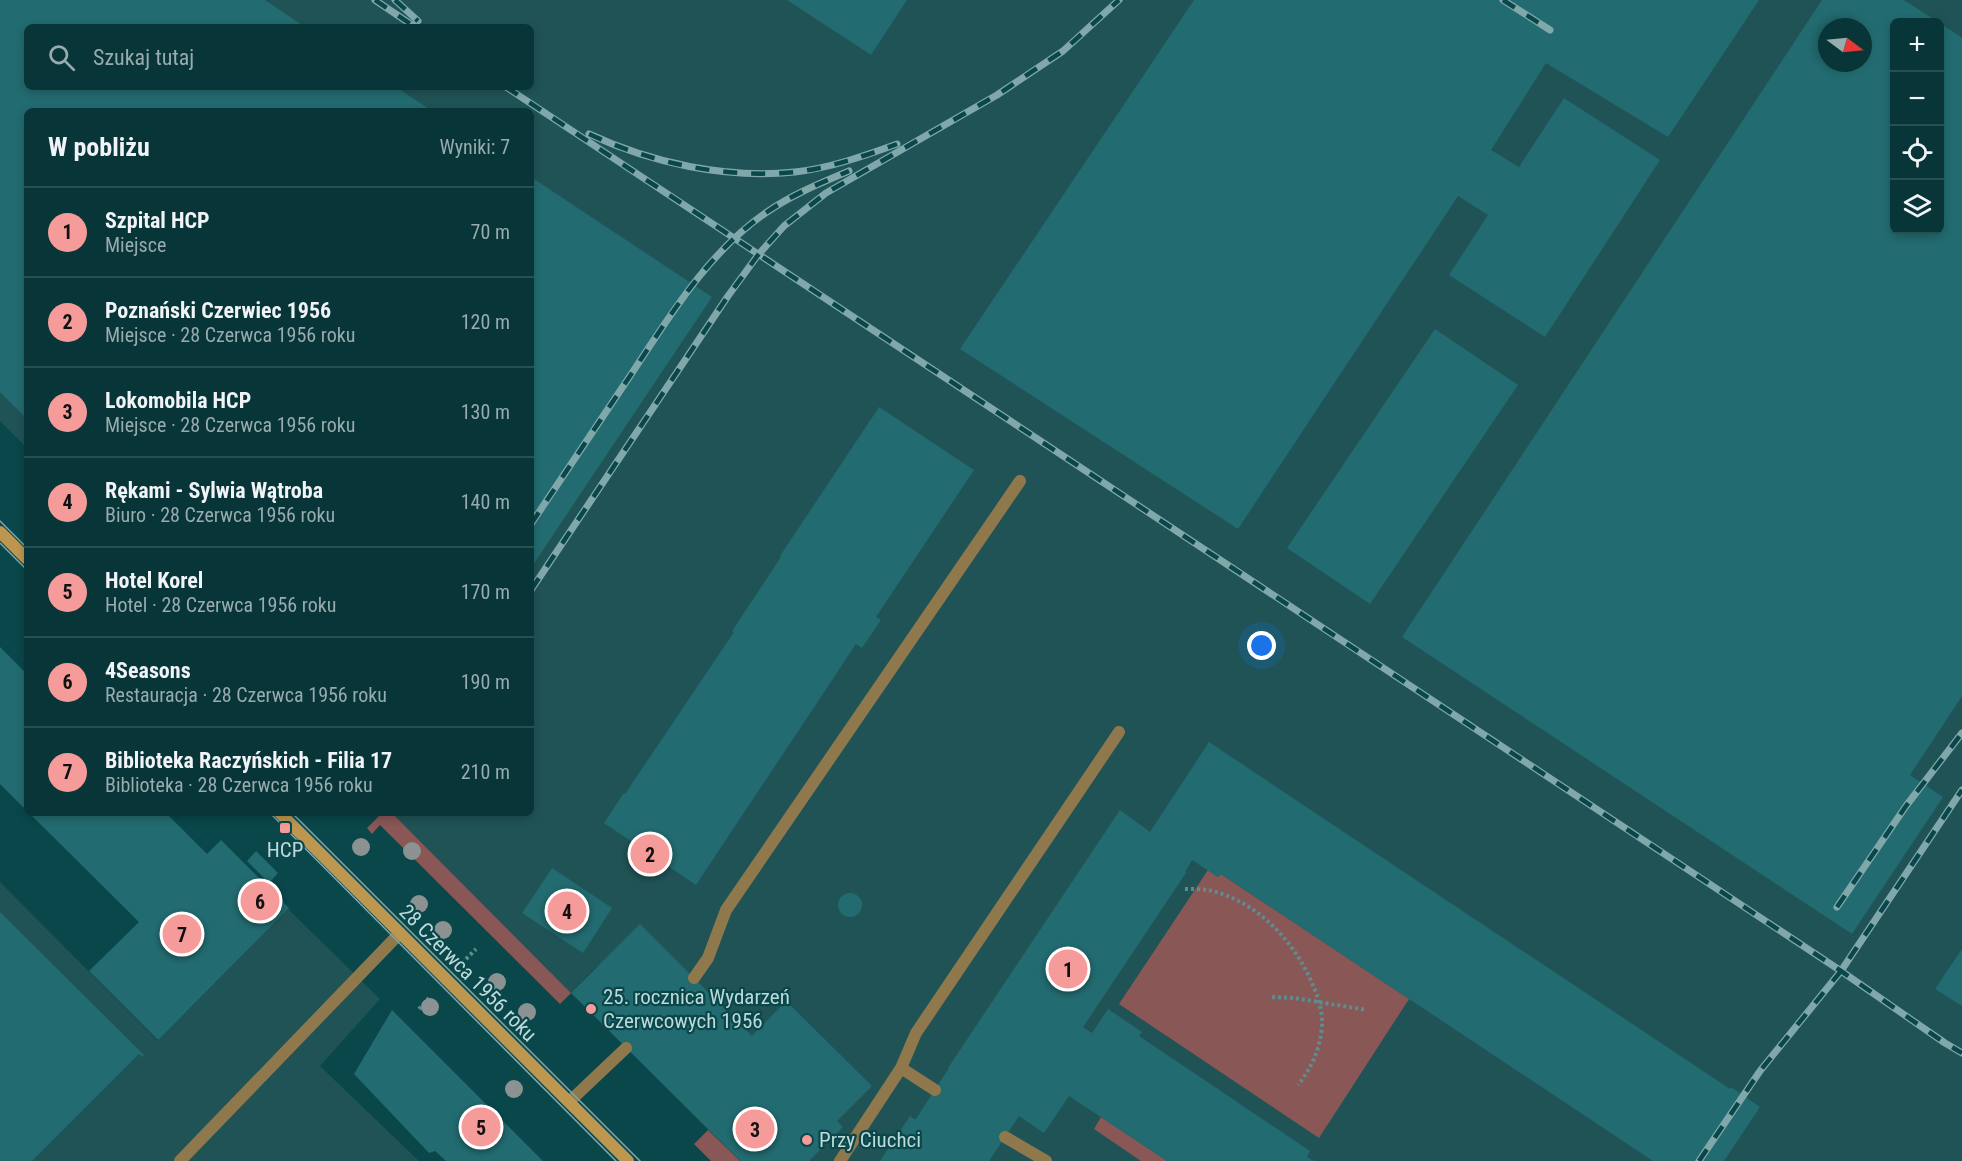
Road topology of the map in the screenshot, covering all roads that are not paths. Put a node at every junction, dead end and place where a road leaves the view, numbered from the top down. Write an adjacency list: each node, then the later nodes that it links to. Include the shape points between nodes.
1 (1020, 480): 7 (lane, via 726,910 708,958)
2 (0, 532): 3 (street)
3 (24, 556)
4 (1119, 732): 9 (lane, via 916,1033)
5 (283, 816): 6 (street, 28 Czerwca 1956 roku)
6 (400, 933): 11 (street, 28 Czerwca 1956 roku); 13 (lane)
7 (694, 978)
8 (626, 1048): 11 (lane)
9 (900, 1068): 10 (lane); 15 (lane)
10 (935, 1090)
11 (569, 1102): 14 (street, 28 Czerwca 1956 roku)
12 (1005, 1137): 16 (lane)
13 (180, 1161)
14 (628, 1161)
15 (840, 1161)
16 (1046, 1161)

